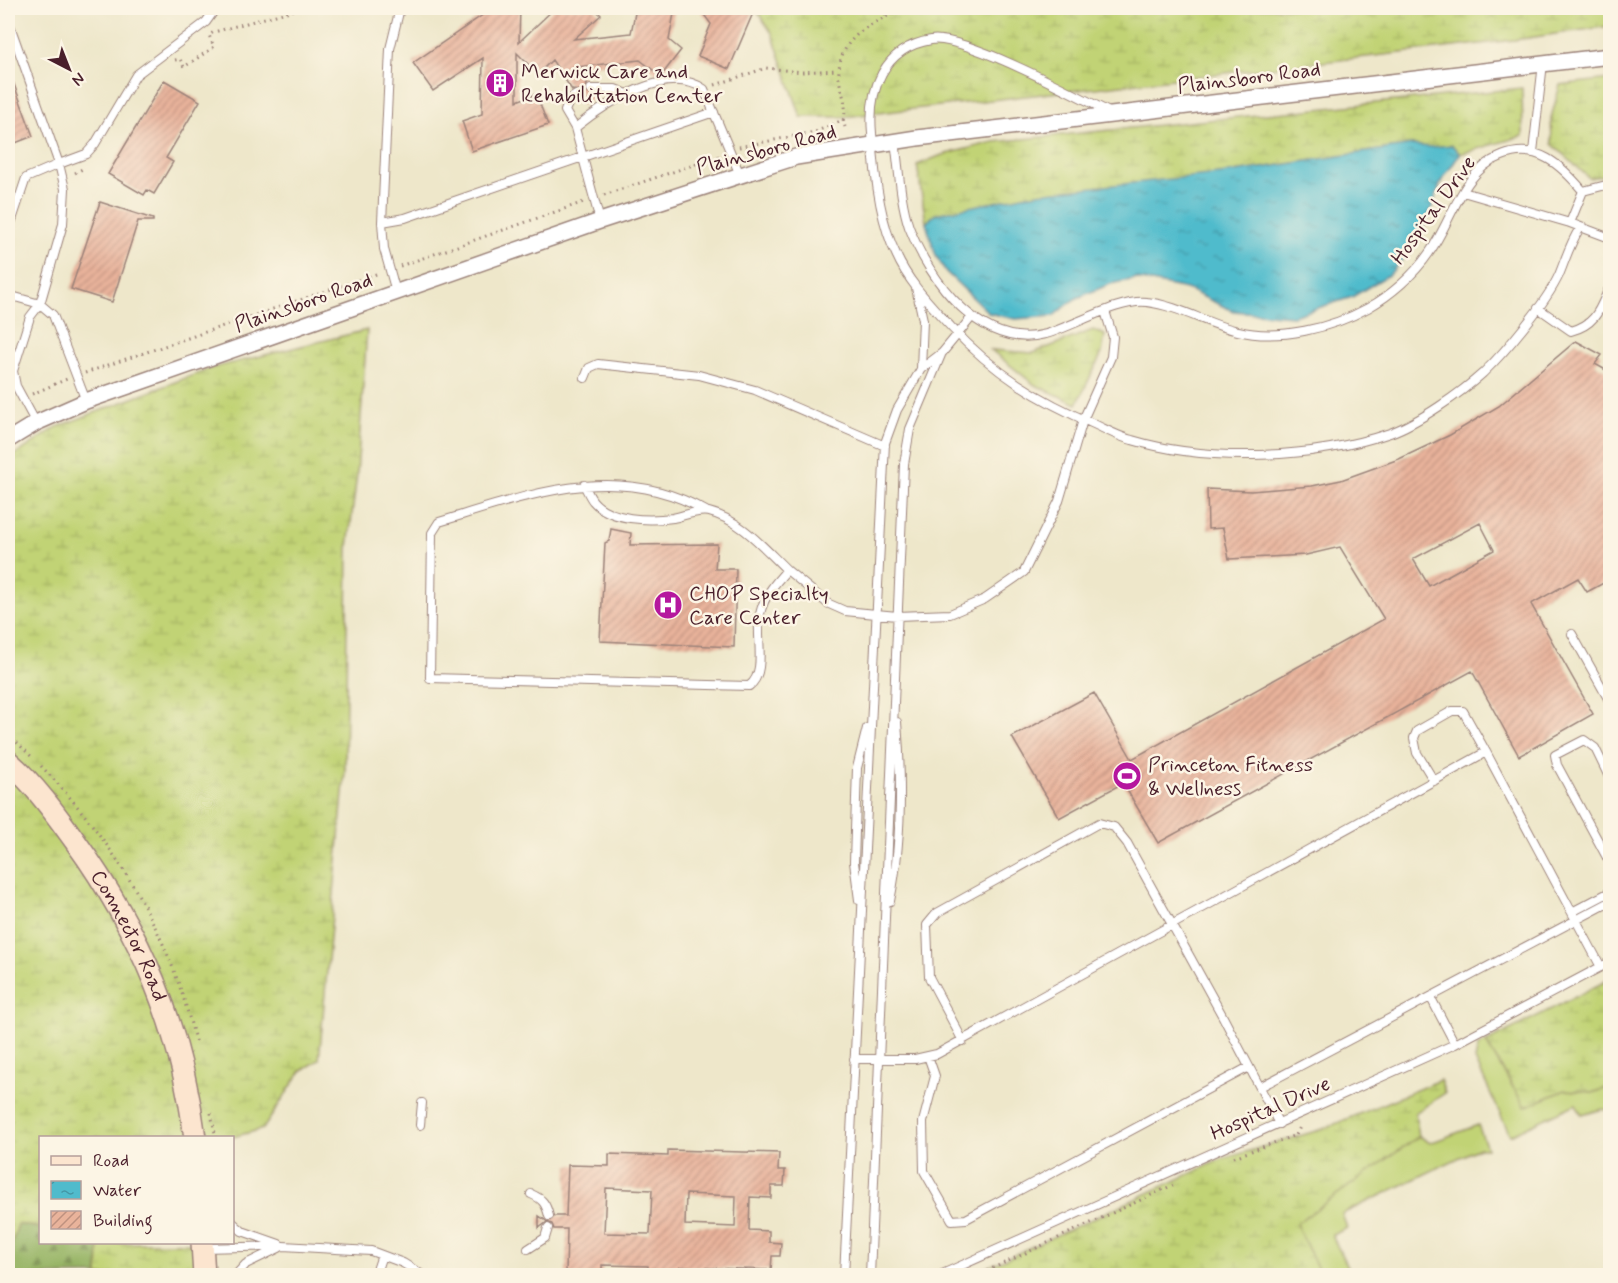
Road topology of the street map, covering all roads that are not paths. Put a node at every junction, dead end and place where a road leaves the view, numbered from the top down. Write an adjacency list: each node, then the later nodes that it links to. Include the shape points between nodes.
1 (216, 8): 16 (lane, via 206,22 136,75 86,154)
2 (400, 8): 22 (lane, via 390,49)
3 (8, 20): 16 (lane)
4 (1611, 56): 5 (street, Plainsboro Road)
5 (1543, 63): 10 (street, Plainsboro Road); 14 (lane)
6 (591, 89): 7 (lane)
7 (625, 93): 9 (lane, via 672,82 694,84 704,89); 11 (lane)
8 (576, 95): 11 (lane, via 565,111)
9 (714, 112): 15 (lane); 17 (lane)
10 (1116, 115): 12 (street, Plainsboro Road); 13 (lane, via 973,48 933,39 908,47 886,65 878,78 870,107)
11 (575, 128): 15 (lane)
12 (895, 141): 13 (street, Plainsboro Road); 34 (lane, via 904,210 919,249 940,282)
13 (872, 144): 17 (street, Plainsboro Road, via 796,157); 27 (lane, via 886,226 896,255)
14 (1533, 152): 19 (lane, via 1560,167); 20 (lane, Hospital Drive, via 1521,150 1482,165)
15 (581, 158): 21 (lane); 22 (lane, via 405,218)
16 (59, 164): 25 (lane, via 26,178); 31 (lane, via 65,213)
17 (740, 175): 21 (street, Plainsboro Road)
18 (1611, 184): 19 (lane)
19 (1583, 191): 23 (lane)
20 (1463, 192): 23 (lane); 33 (lane, Hospital Drive, via 1430,253 1398,287 1368,308 1329,326 1274,333 1240,332 1176,308 1143,301)
21 (600, 221): 29 (street, Plainsboro Road)
22 (382, 222): 29 (lane, via 384,249)
23 (1570, 223): 24 (lane)
24 (1581, 228): 26 (lane); 32 (lane)
25 (8, 232)
26 (1611, 238)
27 (915, 286): 35 (lane); 37 (lane, via 923,320)
28 (1611, 286): 32 (lane, via 1595,318 1585,327 1571,331)
29 (396, 291): 39 (street, Plainsboro Road)
30 (8, 295): 31 (lane)
31 (40, 304): 39 (lane, via 52,315); 41 (lane, via 30,317 13,372)
32 (1538, 308): 40 (lane, via 1484,372 1448,400 1391,432 1328,447 1278,453 1209,454 1131,440)
33 (1105, 311): 34 (lane, Hospital Drive, via 1045,334 1021,336); 40 (lane, via 1113,337 1111,357)
34 (971, 318): 35 (lane)
35 (958, 334): 36 (lane); 40 (lane, via 985,361 1046,403)
36 (942, 353): 37 (lane); 48 (lane, via 910,429 906,452)
37 (921, 369): 43 (lane, via 897,410)
38 (585, 378): 43 (lane, via 588,368 598,364 699,375 755,390)
39 (86, 400): 41 (street, Plainsboro Road)
40 (1083, 420): 48 (lane, via 1059,501 1024,572 985,599 950,614)
41 (36, 423): 42 (street, Plainsboro Road)
42 (8, 440)
43 (885, 446): 47 (lane)
44 (584, 484): 45 (lane, via 625,485 681,496); 45 (lane, via 594,502 611,513 639,519); 46 (lane, via 539,491 439,522 432,533 430,678 749,686 758,671 759,615 766,596)
45 (706, 511): 46 (lane, via 735,522)
46 (786, 570): 47 (lane, via 827,603 845,611)
47 (877, 615): 48 (lane); 67 (lane)
48 (897, 616): 68 (lane)
49 (1572, 634): 50 (lane)
50 (1611, 702)
51 (1486, 752): 54 (lane); 54 (lane, via 1463,711 1452,711 1417,731 1414,738 1417,753); 58 (lane)
52 (8, 761): 74 (street, Connector Road, via 53,810 96,869 129,925 158,985 180,1061)
53 (1611, 778): 55 (lane, via 1595,748 1584,740 1555,755)
54 (1434, 781): 60 (lane)
55 (1611, 863)
56 (1611, 892): 58 (lane)
57 (1611, 903): 59 (lane)
58 (1572, 912): 59 (lane)
59 (1577, 922): 62 (lane); 63 (lane)
60 (1173, 926): 64 (lane); 64 (lane, via 1127,843 1114,827 1099,823 937,913 927,925 929,977); 69 (lane)
61 (1611, 962): 62 (lane, Hospital Drive)
62 (1601, 967): 65 (lane, Hospital Drive)
63 (1431, 998): 65 (lane); 70 (lane)
64 (963, 1041): 66 (lane)
65 (1455, 1044): 72 (lane, Hospital Drive)
66 (928, 1056): 68 (lane); 69 (lane, via 935,1076 923,1122 924,1171 952,1220 966,1220)
67 (855, 1059): 68 (lane); 87 (lane)
68 (880, 1060): 88 (lane)
69 (1249, 1067): 70 (lane)
70 (1260, 1087): 72 (lane)
71 (422, 1103): 73 (lane)
72 (1278, 1124): 89 (lane, Hospital Drive)
73 (420, 1125)
74 (195, 1136)
75 (531, 1194): 76 (lane, via 546,1204)
76 (549, 1216)
77 (234, 1224): 80 (lane, via 242,1232)
78 (548, 1228): 81 (lane, via 545,1238)
79 (202, 1245): 80 (lane); 83 (street)
80 (283, 1246): 82 (lane); 84 (lane, via 246,1264)
81 (528, 1249)
82 (382, 1255): 85 (lane); 86 (lane)
83 (204, 1275)
84 (235, 1275)
85 (375, 1275)
86 (423, 1275)
87 (844, 1275)
88 (870, 1275)
89 (938, 1275)

